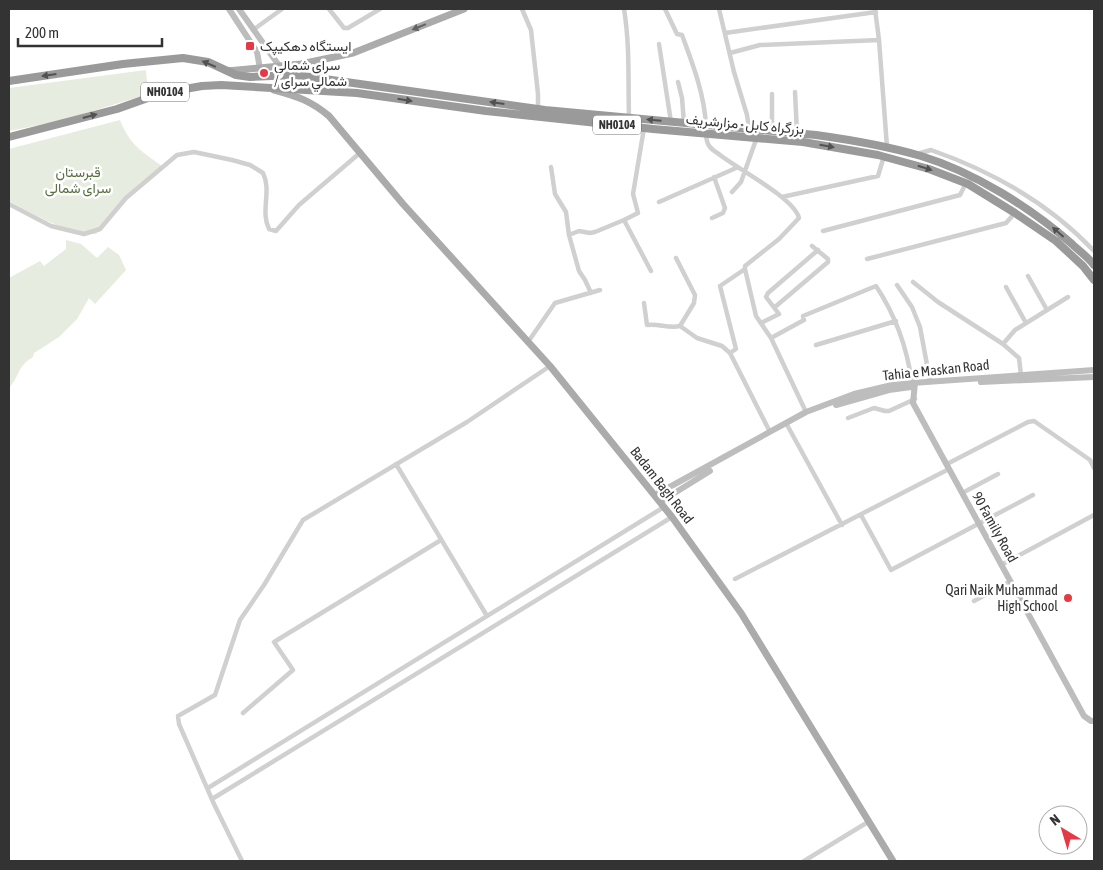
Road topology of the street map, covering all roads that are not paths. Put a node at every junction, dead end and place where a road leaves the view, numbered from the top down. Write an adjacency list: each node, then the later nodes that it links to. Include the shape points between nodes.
1 (229, 9): 18 (main road, via 257,52)
2 (239, 9): 12 (main road)
3 (282, 9): 12 (street)
4 (329, 9): 5 (street, via 344,28)
5 (380, 9)
6 (464, 9): 17 (main road, one-way to 17, via 353,52)
7 (522, 9): 25 (street, via 531,30)
8 (624, 9): 26 (street)
9 (666, 9): 31 (street, via 677,34 682,35 699,82)
10 (719, 9): 13 (street)
11 (876, 10): 13 (street); 14 (street)
12 (253, 30): 17 (main road)
13 (725, 33): 16 (street)
14 (880, 40): 16 (street, via 760,45); 36 (street)
15 (659, 44): 27 (street)
16 (730, 53): 30 (street)
17 (280, 67): 18 (main road)
18 (260, 69): 19 (main road)
19 (225, 71): 20 (highway, NH0104, one-way to 20, via 208,62 183,58); 25 (highway, بزرگراه کابل - مزارشریف / NH0104, one-way to 19, via 296,75 250,77)
20 (9, 81)
21 (678, 82): 28 (street)
22 (271, 89): 29 (highway, بزرگراه کابل - مزارشریف / NH0104, one-way to 29, via 357,92 432,104); 34 (highway, NH0104, one-way to 22, via 181,89 221,85); 37 (main road, Badam Bagh Road, via 315,104 330,116)
23 (795, 92): 33 (street)
24 (772, 94): 32 (street)
25 (538, 109): 26 (highway, بزرگراه کابل - مزارشریف / NH0104)
26 (629, 118): 27 (highway, بزرگراه کابل - مزارشریف / NH0104, one-way to 26)
27 (671, 122): 28 (highway, بزرگراه کابل - مزارشریف / NH0104)
28 (684, 123): 31 (highway, بزرگراه کابل - مزارشریف / NH0104)
29 (644, 128): 31 (highway, بزرگراه کابل - مزارشریف / NH0104); 51 (street, via 633,194 638,212)
30 (749, 128): 31 (highway, بزرگراه کابل - مزارشریف / NH0104); 32 (highway, بزرگراه کابل - مزارشریف / NH0104)
31 (706, 129): 35 (highway, بزرگراه کابل - مزارشریف / NH0104); 41 (street, via 711,149)
32 (772, 131): 33 (highway, بزرگراه کابل - مزارشریف / NH0104)
33 (797, 133): 36 (highway, بزرگراه کابل - مزارشریف / NH0104)
34 (9, 137)
35 (757, 137): 39 (highway, بزرگراه کابل - مزارشریف / NH0104, one-way to 39); 42 (street)
36 (887, 147): 38 (highway, بزرگراه کابل - مزارشریف / NH0104)
37 (363, 155): 48 (street, via 299,205 276,231 269,229 266,223 263,173 250,165 194,152 173,157 126,198 97,231 84,234 59,228); 78 (main road, Badam Bagh Road)
38 (916, 155): 56 (street, via 931,150 1021,191); 59 (highway, بزرگراه کابل - مزارشریف / NH0104, one-way to 38, via 1054,228 1026,208 977,179)
39 (884, 156): 44 (highway, بزرگراه کابل - مزارشریف / NH0104, one-way to 44); 46 (street, via 878,176)
40 (551, 167): 53 (street, via 555,194 566,212)
41 (736, 168): 42 (street); 43 (street)
42 (746, 172): 45 (street); 46 (street)
43 (714, 177): 47 (street); 50 (street, via 725,208 723,213)
44 (966, 184): 49 (highway, بزرگراه کابل - مزارشریف / NH0104); 52 (street, via 960,195)
45 (732, 192)
46 (782, 197): 60 (street, via 796,209 799,218)
47 (660, 202)
48 (9, 204)
49 (1015, 213): 58 (street, via 1006,223); 63 (highway, بزرگراه کابل - مزارشریف / NH0104, via 1056,241)
50 (712, 218)
51 (624, 220): 53 (street, via 595,232 579,231); 61 (street)
52 (822, 231)
53 (569, 235): 68 (street, via 578,272)
54 (812, 246): 55 (street)
55 (818, 250): 71 (street, via 768,293 766,297); 71 (street, via 828,262)
56 (1094, 250)
57 (676, 258): 76 (street, via 695,295 694,303)
58 (866, 258)
59 (1094, 265)
60 (744, 268): 74 (street, via 756,316); 81 (street, via 720,286 736,349)
61 (651, 271)
62 (1028, 276): 72 (street)
63 (1094, 280)
64 (913, 282): 79 (street)
65 (897, 285): 86 (street, via 920,327)
66 (1006, 287): 75 (street)
67 (600, 290): 68 (street)
68 (591, 293): 78 (street, via 555,303)
69 (1068, 297): 72 (street)
70 (644, 303): 76 (street, via 647,325)
71 (774, 307): 74 (street, via 778,314)
72 (1047, 310): 75 (street)
73 (896, 321): 77 (street, via 876,286 803,316 804,320); 80 (street); 87 (street)
74 (761, 322): 77 (street)
75 (1026, 323): 79 (street)
76 (680, 326): 81 (street, via 697,338)
77 (771, 338): 89 (street)
78 (528, 342): 82 (main road, Badam Bagh Road)
79 (1003, 344): 84 (street, via 1019,358)
80 (816, 345)
81 (730, 352): 92 (street)
82 (550, 366): 94 (street, via 467,422); 100 (main road, Badam Bagh Road)
83 (1094, 370): 84 (main road, Tahia e Maskan Road)
84 (1020, 375): 86 (main road, Tahia e Maskan Road)
85 (1094, 377): 87 (main road, Tahia e Maskan Road)
86 (930, 381): 87 (main road, Tahia e Maskan Road)
87 (914, 384): 88 (main road); 89 (main road, Tahia e Maskan Road, via 892,385 854,394); 91 (main road, Tahia e Maskan Road, via 835,405)
88 (914, 398): 90 (street, via 889,410 874,408); 95 (main road, 90 Family Road)
89 (806, 412): 91 (main road, Tahia e Maskan Road)
90 (848, 418)
91 (787, 425): 92 (main road, Tahia e Maskan Road); 100 (main road, Tahia e Maskan Road); 105 (street)
92 (770, 432): 100 (main road, Tahia e Maskan Road)
93 (1092, 459): 95 (street, via 1034,421); 96 (street)
94 (396, 464): 106 (street); 114 (street, via 303,520 240,620 215,695 178,716)
95 (949, 465): 98 (main road, 90 Family Road); 101 (street); 104 (main road, 90 Family Road)
96 (1094, 468)
97 (998, 474): 98 (street)
98 (966, 491): 104 (main road, 90 Family Road)
99 (1033, 495): 104 (street)
100 (660, 501): 103 (main road, Badam Bagh Road); 111 (street)
101 (861, 515): 104 (street, via 891,570); 105 (street)
102 (1094, 515): 107 (street)
103 (672, 517): 115 (street); 116 (main road, Badam Bagh Road, via 741,613)
104 (981, 522): 107 (main road, 90 Family Road)
105 (842, 525): 108 (street)
106 (441, 540): 111 (street); 112 (street, via 274,642 293,670)
107 (1003, 564): 109 (main road, 90 Family Road); 113 (main road, 90 Family Road)
108 (735, 579)
109 (1010, 581): 110 (street); 113 (main road, 90 Family Road, via 1084,716)
110 (974, 601)
111 (487, 616): 114 (street)
112 (243, 714)
113 (1093, 721)
114 (208, 788): 115 (street)
115 (212, 798): 117 (street)
116 (868, 822): 118 (street); 119 (main road, Badam Bagh Road)
117 (242, 861)
118 (804, 861)
119 (893, 861)

